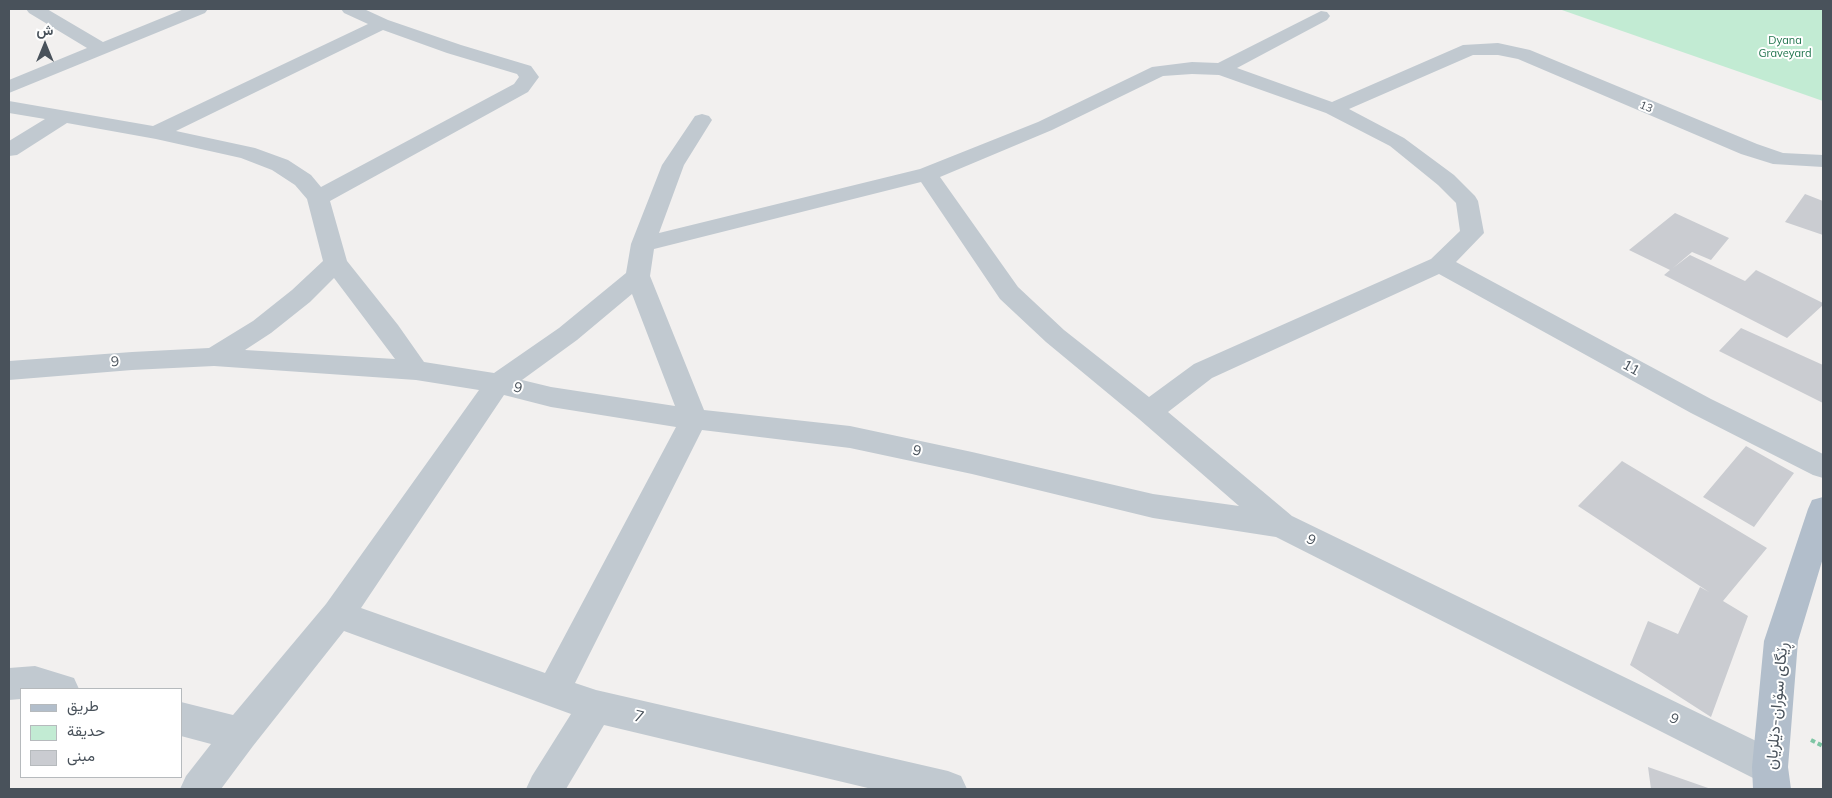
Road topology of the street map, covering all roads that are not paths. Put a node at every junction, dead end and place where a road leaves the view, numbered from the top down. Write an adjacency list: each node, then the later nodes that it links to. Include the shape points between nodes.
1 (35, 9): 6 (street)
2 (199, 9): 6 (street)
3 (350, 9): 5 (street)
4 (1321, 16): 7 (street)
5 (382, 24): 13 (street); 17 (street, via 524,70 529,77 521,88)
6 (102, 49): 8 (street)
7 (1221, 69): 10 (street); 16 (street, via 1159,71 1045,126)
8 (9, 87)
9 (9, 107): 11 (street)
10 (1333, 109): 15 (street, 13, via 1470,49 1498,49 1523,54 1749,149 1781,159); 20 (street, via 1397,142 1446,180 1467,201 1472,233)
11 (62, 118): 13 (street); 14 (street)
12 (702, 120): 18 (street, via 672,165)
13 (156, 133): 17 (street, via 246,153 280,165 303,180)
14 (9, 150)
15 (1823, 160)
16 (927, 174): 18 (street); 26 (street, via 1009,293 1055,336)
17 (318, 198): 19 (street)
18 (643, 244): 21 (street)
19 (335, 264): 22 (street, via 262,327); 23 (street, via 389,330)
20 (1440, 264): 26 (street, via 1203,371); 28 (street, 11, via 1701,406)
21 (638, 276): 25 (street, via 568,334); 27 (street)
22 (214, 357): 23 (street, 9); 24 (street, 9)
23 (416, 370): 25 (street, 9)
24 (9, 371)
25 (498, 383): 27 (street, 9, via 551,397); 31 (street)
26 (1149, 412): 30 (street)
27 (694, 419): 30 (street, 9, via 850,438 1153,506); 34 (street)
28 (1823, 467)
29 (1823, 509): 38 (main road, ڕێگای سۆران-دێلزیان, via 1781,641)
30 (1281, 525): 38 (street, 9)
31 (338, 614): 34 (street, 7); 37 (street)
32 (9, 684): 33 (street, via 35,682)
33 (58, 688)
34 (553, 692): 35 (street, 7)
35 (596, 707): 40 (street); 41 (street, 7)
36 (182, 719): 37 (street)
37 (240, 734): 39 (street)
38 (1771, 778)
39 (199, 789)
40 (545, 789)
41 (948, 789)

